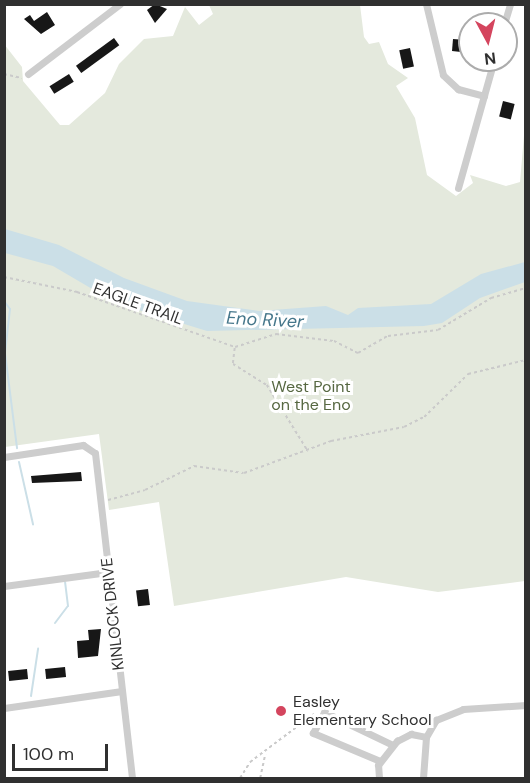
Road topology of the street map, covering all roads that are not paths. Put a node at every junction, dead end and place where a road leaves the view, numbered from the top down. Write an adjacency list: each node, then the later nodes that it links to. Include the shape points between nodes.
1 (120, 4): 4 (street)
2 (426, 4): 5 (street, via 443,75 458,89)
3 (491, 72): 5 (street)
4 (28, 74)
5 (484, 96): 6 (street)
6 (458, 188)
7 (4, 457): 8 (street, KINLOCK DRIVE, via 83,445 93,449)
8 (108, 572): 9 (street); 10 (street, KINLOCK DRIVE)
9 (4, 586)
10 (122, 691): 12 (street); 18 (street, KINLOCK DRIVE)
11 (525, 705): 15 (street, via 448,712)
12 (4, 708)
13 (323, 713): 14 (street); 16 (street); 17 (street, via 313,733)
14 (314, 714)
15 (426, 737): 16 (street, via 411,734); 20 (street)
16 (393, 745): 17 (street)
17 (380, 761): 19 (street)
18 (132, 778)
19 (379, 778)
20 (423, 778)

